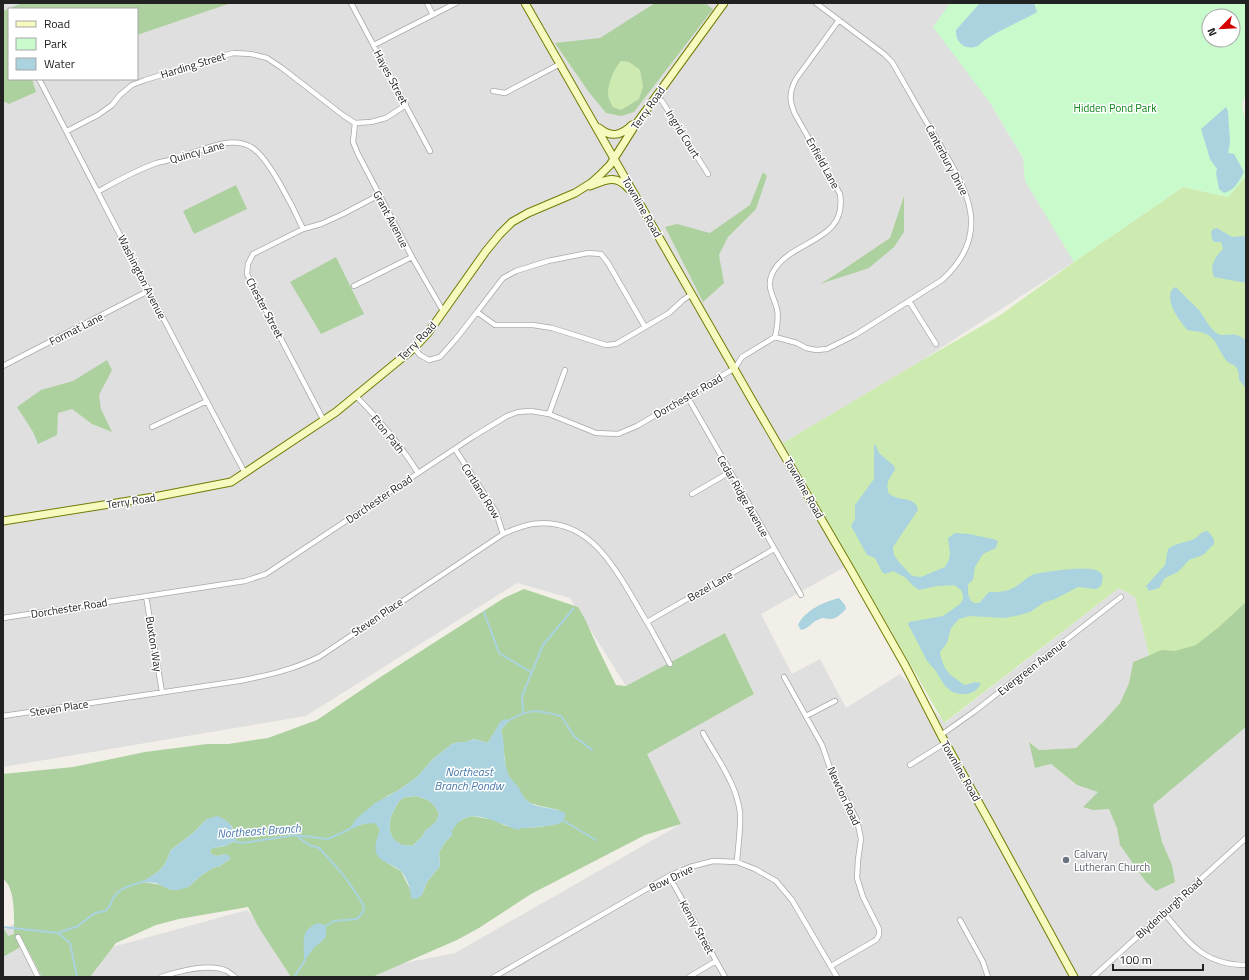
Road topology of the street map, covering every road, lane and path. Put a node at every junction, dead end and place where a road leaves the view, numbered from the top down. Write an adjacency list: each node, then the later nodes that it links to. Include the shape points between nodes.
1 (351, 3): 9 (street, Hayes Street)
2 (427, 3): 7 (street)
3 (456, 3): 7 (street)
4 (525, 3): 10 (street, Townline Road)
5 (724, 3): 13 (street, Terry Road)
6 (816, 3): 8 (street, Canterbury Drive)
7 (433, 15): 9 (street)
8 (839, 20): 31 (street, Canterbury Drive, via 892,62 950,161 969,202 970,238 961,260 942,280); 35 (street, Enfield Lane, via 796,79 791,88 791,105 840,194 841,213 832,228 783,260 771,276 770,287 778,321)
9 (374, 45): 14 (street, Hayes Street)
10 (560, 64): 12 (street, via 505,93); 16 (street, Townline Road)
11 (41, 80): 18 (street, Washington Avenue)
12 (493, 91)
13 (655, 96): 15 (street, Terry Road); 21 (street, Ingrid Court, via 662,101)
14 (406, 105): 17 (street, via 386,118); 19 (street, Hayes Street)
15 (644, 112): 16 (street, via 627,130 617,135 604,132); 20 (street, Terry Road)
16 (593, 122): 20 (street, Townline Road)
17 (355, 123): 18 (street, Harding Street, via 267,58 233,53 132,85 98,115); 24 (street, Grant Avenue, via 353,142)
18 (67, 131): 22 (street, Washington Avenue)
19 (430, 150)
20 (614, 158): 23 (street, Terry Road, via 606,170); 25 (street, Townline Road)
21 (708, 174)
22 (98, 191): 26 (street, Quincy Lane, via 156,164 227,143 241,143 252,147 269,166); 29 (street, Washington Avenue)
23 (575, 192): 25 (street, via 606,180 618,180); 32 (street, Terry Road, via 512,222 486,251)
24 (379, 195): 26 (street, Chester Street, via 321,224); 27 (street, Grant Avenue)
25 (645, 211): 30 (street, Townline Road)
26 (303, 228): 45 (street, Chester Street, via 253,254 247,274)
27 (412, 257): 28 (street); 32 (street, Grant Avenue)
28 (354, 286)
29 (148, 291): 38 (street, Format Lane); 43 (street, Washington Avenue)
30 (692, 294): 34 (street, via 670,313); 39 (street, Townline Road)
31 (909, 301): 35 (street, Canterbury Drive, via 855,335 827,349 806,348 797,342); 36 (street)
32 (443, 311): 37 (street, Terry Road)
33 (477, 312): 34 (street, via 495,325 552,328 606,345 616,344); 34 (street, via 503,278 516,271 588,253 601,254); 37 (street, via 440,357 429,360)
34 (645, 327)
35 (775, 337): 39 (street, via 742,357)
36 (936, 344)
37 (414, 348): 41 (street, Terry Road)
38 (3, 366)
39 (735, 368): 42 (street, Dorchester Road); 67 (street, Townline Road, via 905,665)
40 (565, 370): 44 (street)
41 (356, 396): 45 (street, Terry Road); 50 (street, Eton Path)
42 (687, 396): 44 (street, Dorchester Road, via 637,426 618,434 596,433); 48 (street, Cedar Ridge Avenue)
43 (207, 401): 46 (street); 49 (street, Washington Avenue)
44 (549, 414): 47 (street, Dorchester Road, via 518,412 507,416)
45 (324, 421): 49 (street, Terry Road)
46 (152, 427)
47 (455, 449): 50 (street, Dorchester Road); 53 (street, Cortland Row, via 496,512)
48 (730, 472): 51 (street); 54 (street, Cedar Ridge Avenue)
49 (246, 473): 52 (street, Terry Road, via 231,482 197,489)
50 (418, 473): 56 (street, Dorchester Road, via 266,574 245,581)
51 (692, 494)
52 (3, 521)
53 (503, 534): 59 (street, Steven Place, via 532,524 547,524 568,528 591,540 609,559); 62 (street, Steven Place, via 319,657 273,674)
54 (774, 549): 55 (street, Cedar Ridge Avenue); 59 (street, Bezel Lane)
55 (801, 595)
56 (146, 596): 58 (street, Dorchester Road); 62 (street, Buxton Way)
57 (1121, 597): 67 (street, Evergreen Avenue)
58 (3, 618)
59 (647, 622): 60 (street, Steven Place)
60 (670, 664)
61 (784, 677): 65 (street, Newton Road)
62 (162, 692): 64 (street, Steven Place)
63 (835, 702): 65 (street)
64 (3, 716)
65 (806, 716): 78 (street, Newton Road, via 857,820 861,839 857,878 863,897 879,929 876,940)
66 (702, 733): 71 (street, via 737,799 740,826)
67 (941, 736): 68 (street, Townline Road)
68 (945, 743): 69 (street); 87 (street, Townline Road)
69 (910, 765)
70 (1246, 838): 73 (street, Blydenburgh Road)
71 (737, 862): 72 (street, Bow Drive, via 713,861 690,866); 78 (street, Bow Drive, via 776,881 792,900)
72 (670, 876): 76 (street, Kenny Street); 82 (street, Bow Drive)
73 (1164, 913): 77 (street, via 1205,955 1218,962); 88 (street, Blydenburgh Road)
74 (960, 920): 86 (street, via 983,962)
75 (18, 937): 79 (street)
76 (716, 961): 83 (street); 84 (street, Kenny Street)
77 (1246, 965)
78 (831, 966): 85 (street, Bow Drive)
79 (38, 977)
80 (162, 977): 81 (street, via 213,967 227,971)
81 (235, 977)
82 (494, 977)
83 (689, 977)
84 (725, 977)
85 (836, 977)
86 (988, 977)
87 (1074, 977)
88 (1093, 977)

